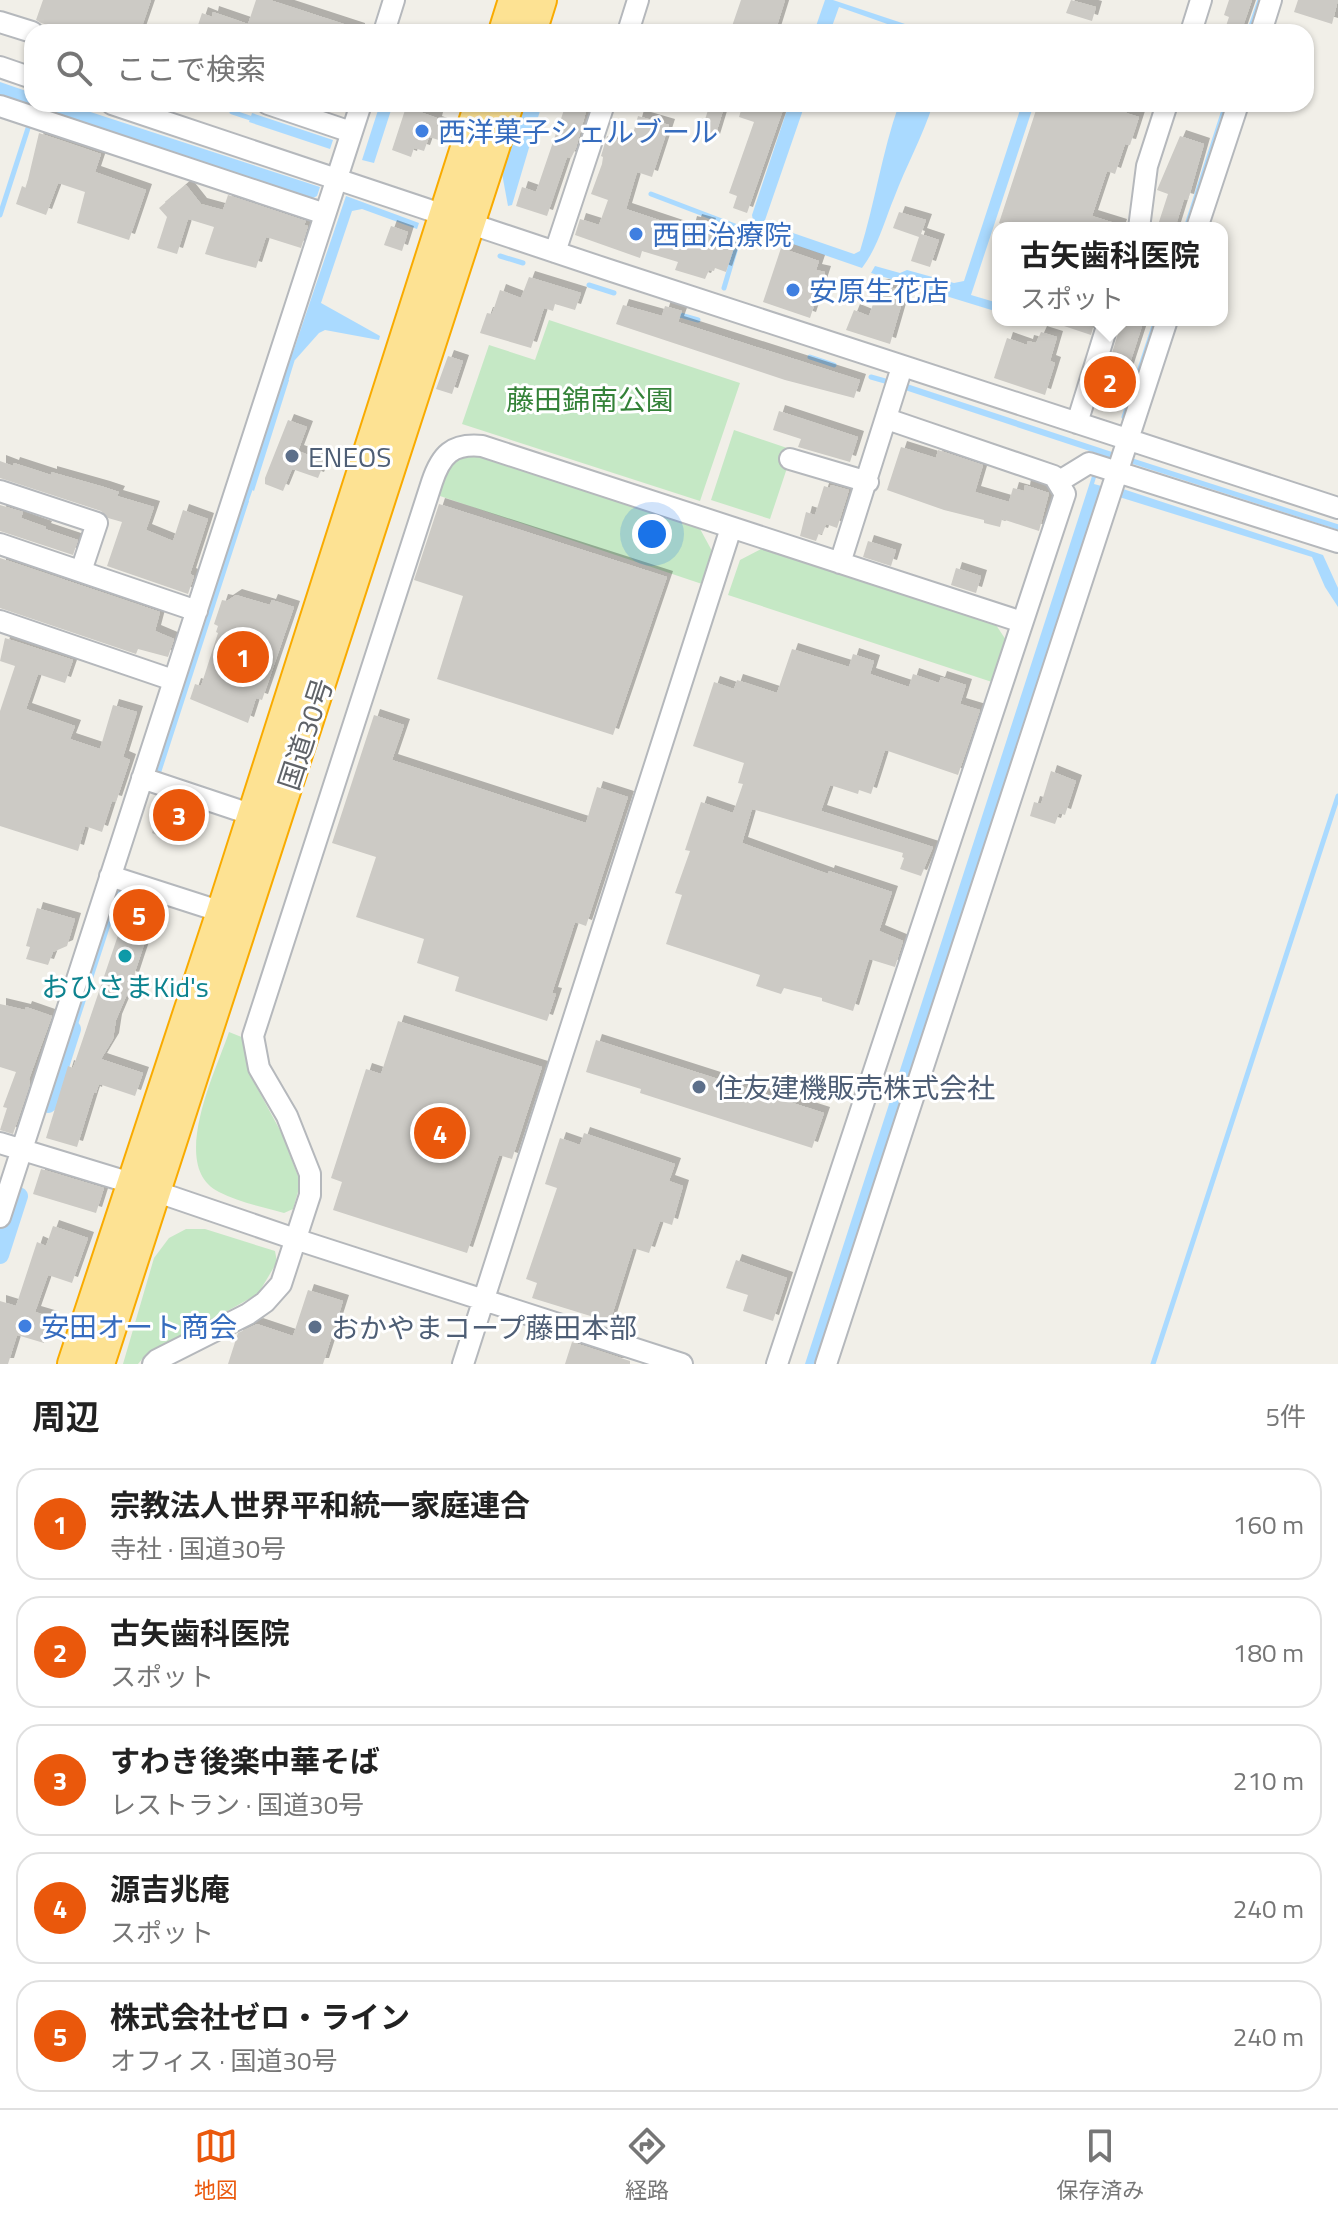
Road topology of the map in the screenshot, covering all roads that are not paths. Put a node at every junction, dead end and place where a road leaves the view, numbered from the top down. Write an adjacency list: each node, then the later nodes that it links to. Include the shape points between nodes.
1 (394, 0): 8 (street)
2 (514, 0): 9 (highway)
3 (541, 0): 10 (highway)
4 (638, 0): 11 (street)
5 (1201, 0): 12 (street)
6 (1271, 0): 13 (street)
7 (0, 22): 14 (street)
8 (386, 24)
9 (506, 24)
10 (534, 24)
11 (630, 24)
12 (1194, 24)
13 (1264, 24)
14 (24, 30)
15 (0, 67): 16 (street)
16 (24, 75)
17 (0, 106): 28 (street)
18 (136, 112): 27 (street)
19 (292, 112): 26 (street)
20 (358, 112): 26 (street)
21 (478, 112): 29 (highway, 国道30号)
22 (504, 112): 29 (highway, 国道30号)
23 (601, 112): 32 (street)
24 (1164, 112): 30 (street, via 1147,166)
25 (1235, 112): 31 (street)
26 (351, 132): 27 (street)
27 (337, 178): 28 (street); 29 (street)
28 (325, 214): 49 (street)
29 (457, 219): 32 (street); 54 (highway, 国道30号); 59 (highway, 国道30号)
30 (1140, 222)
31 (1199, 222)
32 (555, 252): 35 (street)
33 (1107, 326): 37 (street)
34 (1165, 326): 38 (street)
35 (899, 378): 36 (street); 37 (street)
36 (887, 419): 40 (street); 41 (street, via 1054,476)
37 (1077, 423): 38 (street)
38 (1123, 457): 41 (street, via 1089,463); 43 (street); 45 (street); 69 (street)
39 (790, 459): 40 (street)
40 (868, 482): 47 (street)
41 (1058, 482): 51 (street, via 1065,494)
42 (0, 491): 48 (street, via 97,523)
43 (1338, 508)
44 (731, 528): 47 (street); 61 (street, via 482,446 468,444 442,457 253,1036 259,1068 287,1116 310,1174 310,1195); 62 (street)
45 (1338, 542)
46 (0, 544): 48 (street)
47 (840, 563): 51 (street)
48 (81, 571): 49 (street)
49 (197, 611): 52 (street)
50 (0, 621): 52 (street)
51 (1022, 622): 68 (street)
52 (173, 680): 53 (street)
53 (142, 778): 54 (street); 55 (street)
54 (253, 815): 56 (highway, 国道30号)
55 (118, 879): 56 (street); 58 (street)
56 (222, 912): 59 (highway, 国道30号)
57 (0, 1143): 58 (street)
58 (22, 1150): 59 (street); 60 (street)
59 (144, 1188): 61 (street); 63 (highway, 国道30号); 64 (highway, 国道30号)
60 (0, 1217)
61 (295, 1239): 62 (street); 65 (street, via 281,1284 265,1302)
62 (483, 1300): 66 (street); 67 (street)
63 (73, 1364)
64 (99, 1364)
65 (153, 1364)
66 (463, 1364)
67 (682, 1364)
68 (777, 1364)
69 (826, 1364)

